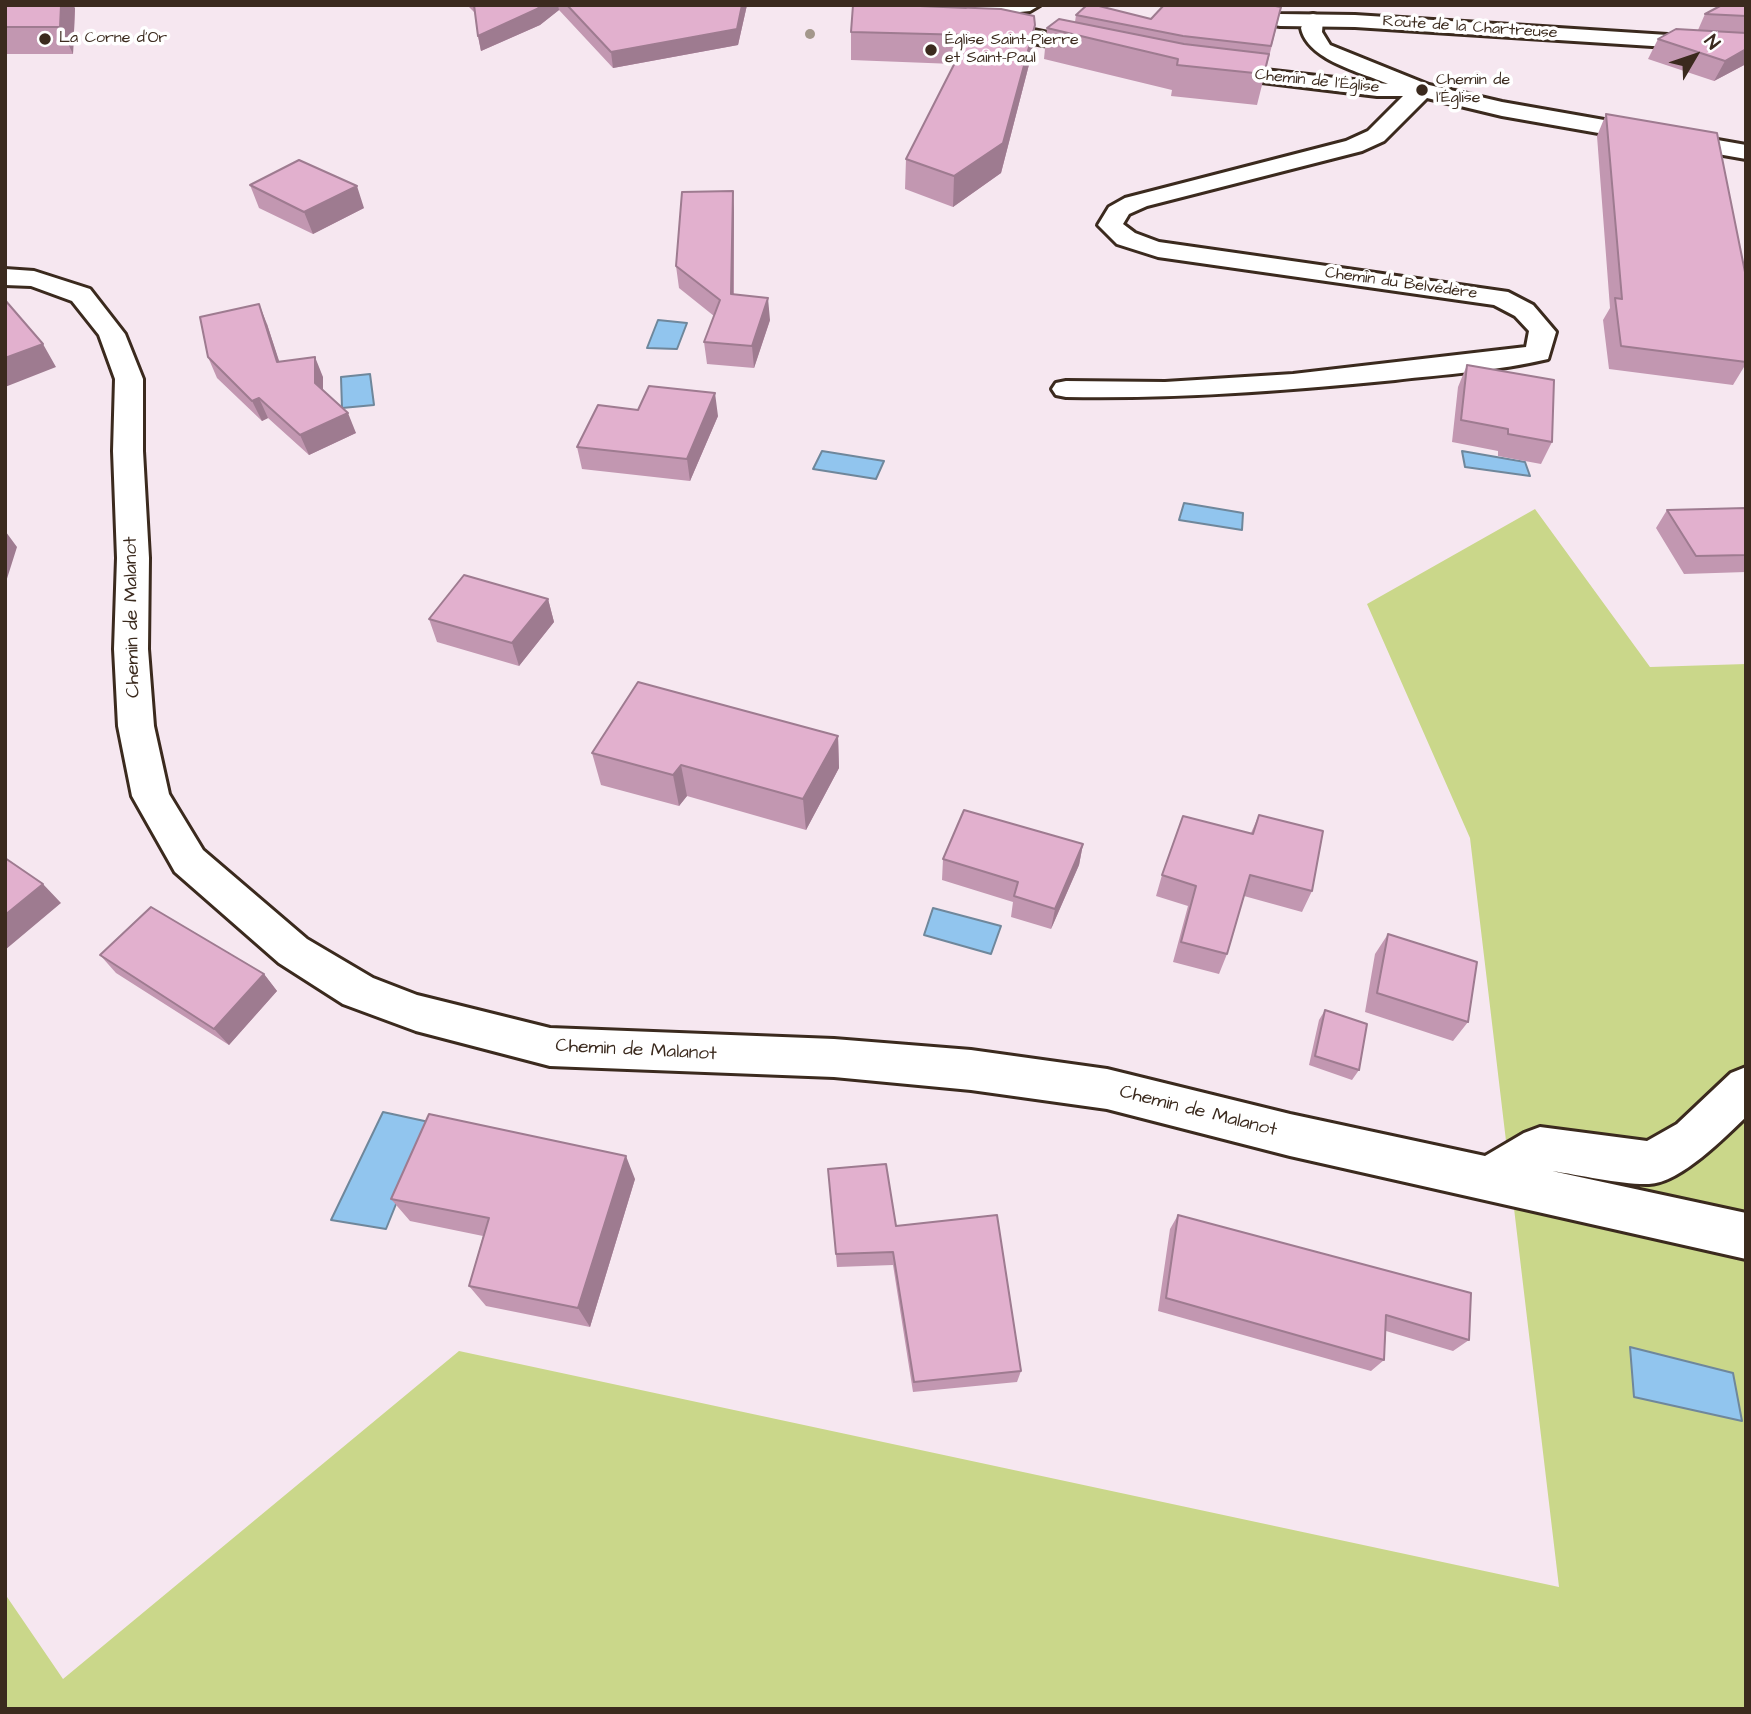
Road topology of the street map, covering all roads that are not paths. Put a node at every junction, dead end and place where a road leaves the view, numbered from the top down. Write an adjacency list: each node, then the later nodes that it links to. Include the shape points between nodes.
1 (1030, 5): 5 (street, via 953,20)
2 (1195, 5): 3 (street, Route de la Chartreuse, via 1266,19)
3 (1313, 20): 4 (street, Route de la Chartreuse); 7 (street, via 1312,36 1323,49)
4 (1746, 47)
5 (1114, 53)
6 (1192, 68): 7 (street, Chemin de l'Église, via 1377,90)
7 (1422, 90): 8 (street); 10 (street, Chemin du Belvédère, via 1376,136 1354,146 1123,206 1110,225 1134,243 1158,248 1499,298 1532,316 1543,332 1538,353 1293,382 1165,390)
8 (1746, 152)
9 (5, 277): 12 (street, Chemin de Malanot, via 34,279 81,295 112,334 129,379 131,649 136,726 151,796 189,861 293,951 358,991 416,1013 550,1047 834,1058 971,1070 1107,1089)
10 (1066, 389)
11 (1746, 1087): 12 (street, via 1693,1139 1651,1163 1540,1148)
12 (1488, 1181): 13 (street, Chemin de Malanot)
13 (1746, 1236)

